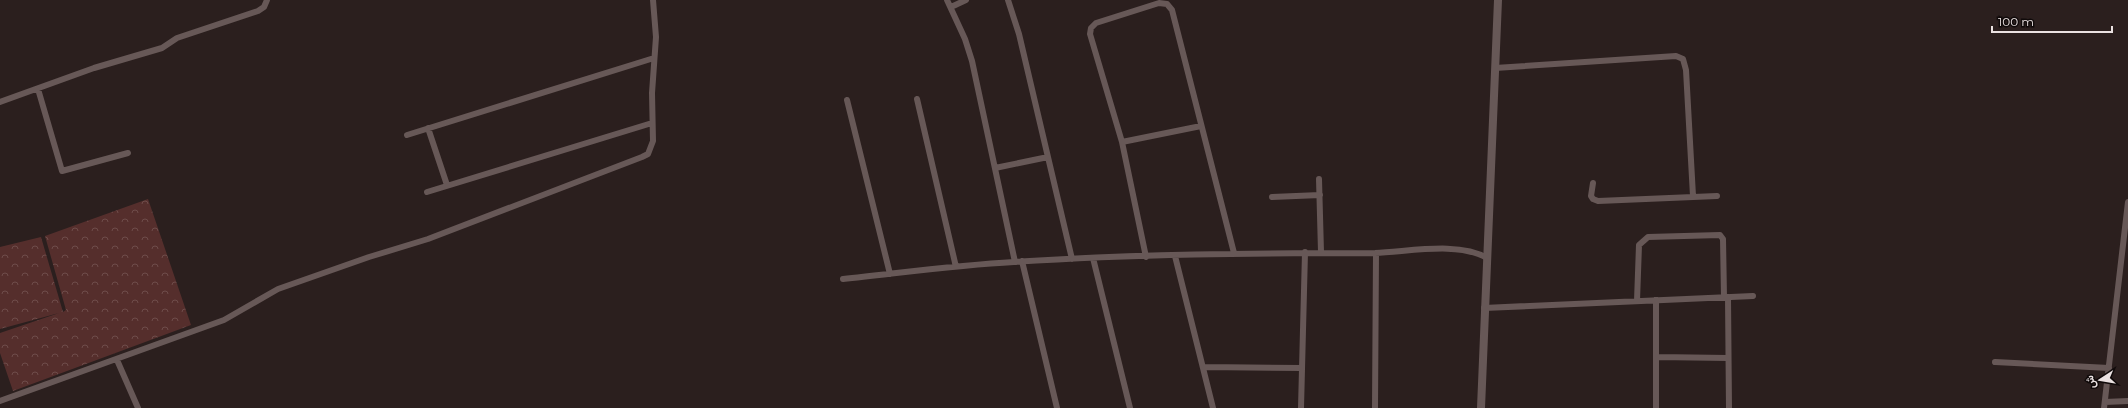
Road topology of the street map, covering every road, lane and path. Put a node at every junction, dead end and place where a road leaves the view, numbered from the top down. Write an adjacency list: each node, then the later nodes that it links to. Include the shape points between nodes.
1 (267, 0): 11 (street, via 264,7 258,11 177,38 162,48 94,68)
2 (653, 0): 9 (street, via 656,37)
3 (947, 0): 8 (street)
4 (966, 0): 8 (street)
5 (1008, 0): 21 (street, via 1019,34)
6 (1498, 0): 10 (street)
7 (1167, 2): 16 (street, via 1172,10); 19 (street, via 1096,23 1091,28 1090,34)
8 (951, 7): 22 (street, via 972,61)
9 (654, 58): 15 (street); 17 (street)
10 (1495, 68): 28 (street, via 1676,56 1683,59 1686,70); 40 (street)
11 (38, 89): 14 (street); 20 (street, via 62,171)
12 (917, 99): 44 (street)
13 (847, 100): 45 (street)
14 (0, 102)
15 (652, 123): 25 (street); 54 (street, via 653,141 648,154 642,157 428,239 369,256 278,290 224,320)
16 (1201, 126): 19 (street); 35 (street)
17 (428, 128): 18 (street); 25 (street)
18 (407, 135)
19 (1122, 142): 38 (street)
20 (128, 153)
21 (1048, 157): 22 (street); 41 (street)
22 (995, 168): 42 (street)
23 (1319, 179): 27 (street)
24 (1593, 183): 28 (street, via 1591,196 1598,201)
25 (447, 185): 26 (street)
26 (427, 192)
27 (1320, 195): 30 (street); 34 (street)
28 (1693, 196): 29 (street)
29 (1717, 196)
30 (1272, 197)
31 (2128, 202): 32 (street)
32 (2127, 221): 58 (street)
33 (1306, 252): 34 (street); 35 (street); 57 (street)
34 (1321, 252): 36 (street)
35 (1234, 253): 37 (street)
36 (1376, 253): 40 (street, via 1455,249 1470,250); 67 (street)
37 (1175, 256): 38 (street); 56 (street)
38 (1146, 257): 39 (street)
39 (1093, 258): 41 (street); 64 (street)
40 (1487, 258): 51 (street)
41 (1072, 259): 43 (street)
42 (1015, 262): 43 (street); 44 (street)
43 (1022, 262): 63 (street)
44 (956, 266): 45 (street)
45 (890, 274): 46 (street)
46 (843, 279)
47 (1753, 296): 48 (street)
48 (1726, 297): 49 (street); 50 (street, via 1723,239 1720,235 1648,237 1639,245); 53 (street)
49 (1656, 300): 50 (street); 52 (street)
50 (1637, 301): 51 (street)
51 (1484, 308): 68 (street)
52 (1657, 357): 53 (street); 69 (street)
53 (1728, 358): 70 (street)
54 (117, 360): 59 (street); 62 (street)
55 (1995, 362): 58 (street)
56 (1204, 367): 57 (street); 65 (street)
57 (1302, 368): 66 (street)
58 (2109, 368): 61 (street)
59 (0, 401)
60 (2128, 401): 61 (street)
61 (2105, 405)
62 (138, 408)
63 (1057, 408)
64 (1130, 408)
65 (1213, 408)
66 (1301, 408)
67 (1375, 408)
68 (1481, 408)
69 (1656, 408)
70 (1729, 408)

